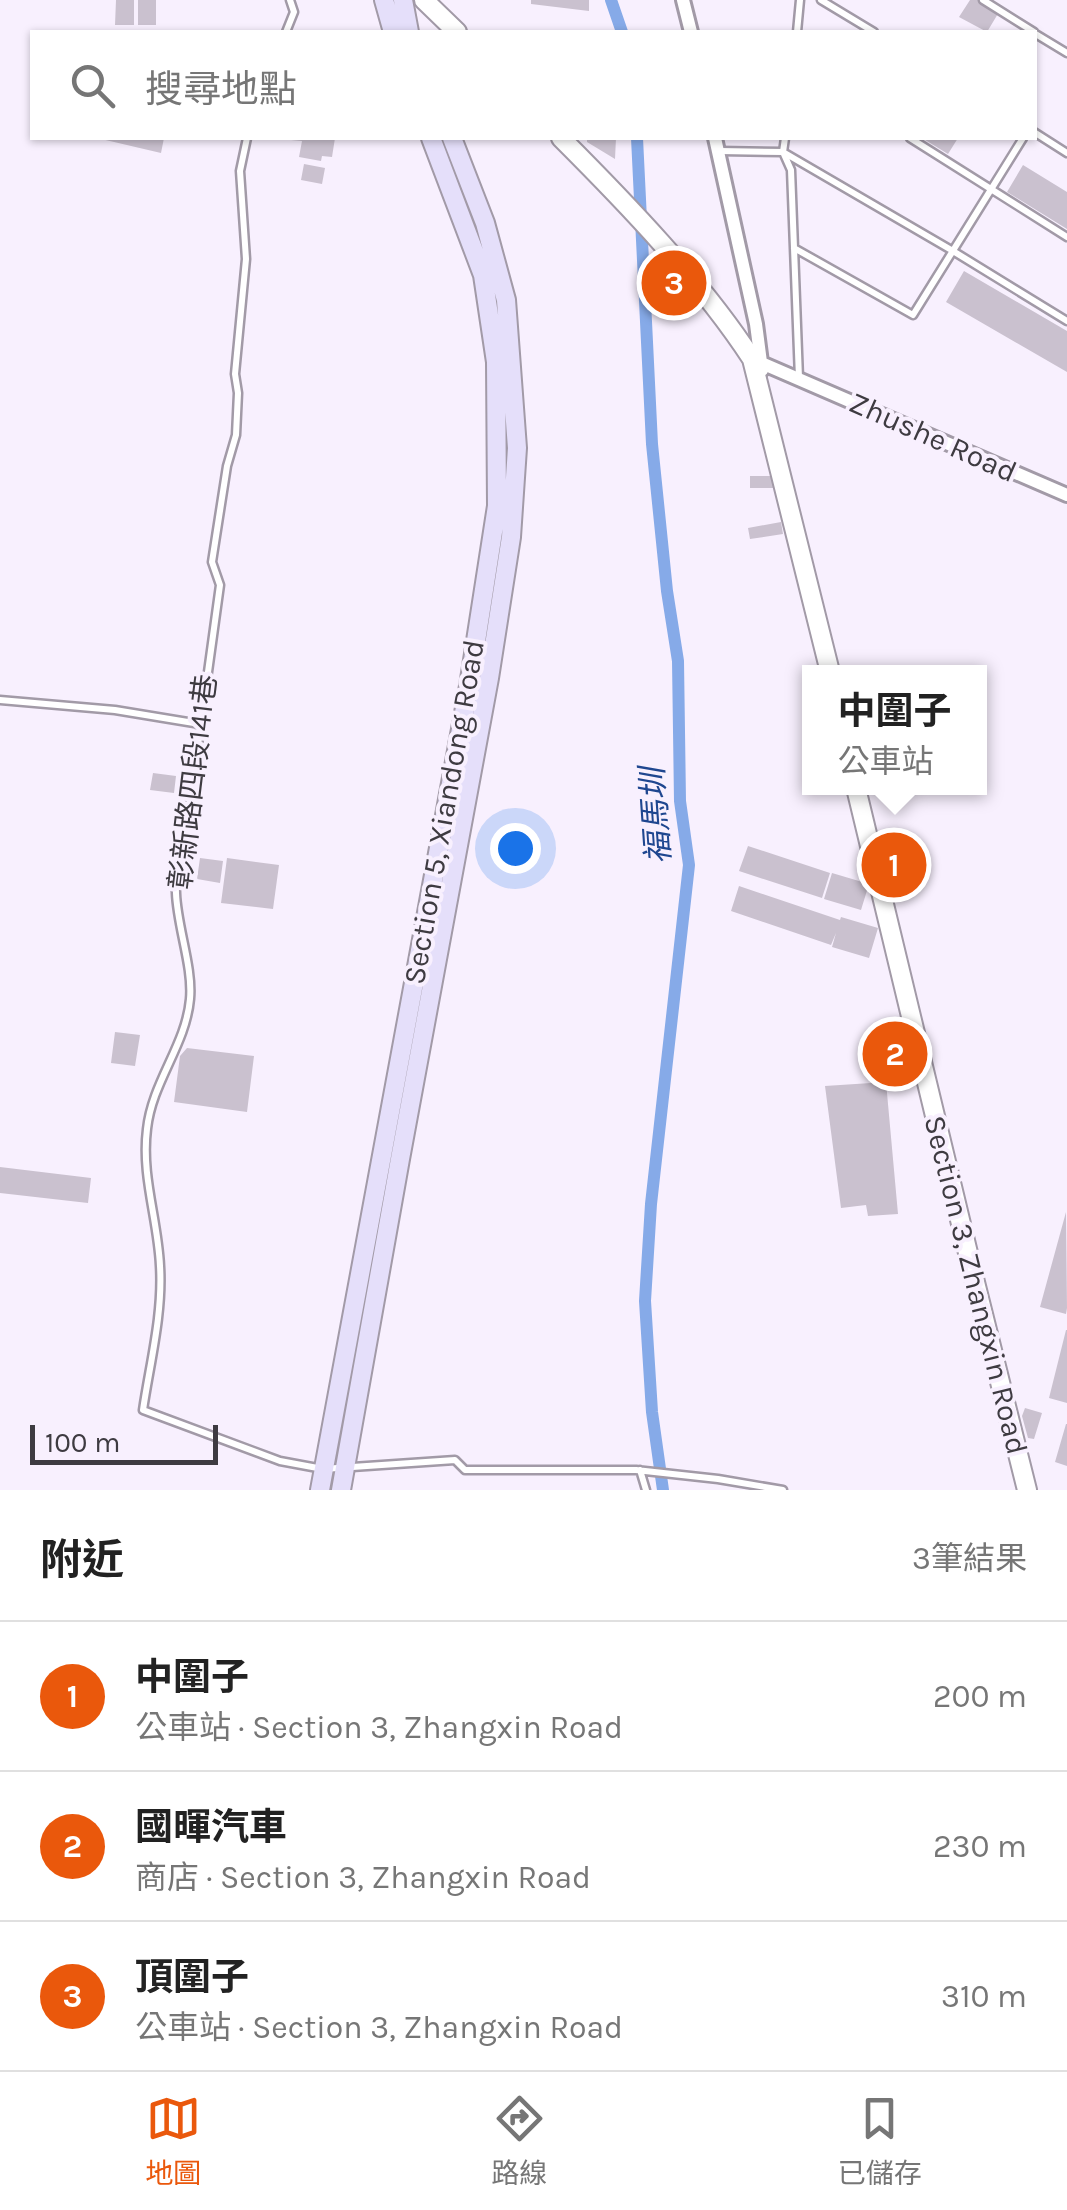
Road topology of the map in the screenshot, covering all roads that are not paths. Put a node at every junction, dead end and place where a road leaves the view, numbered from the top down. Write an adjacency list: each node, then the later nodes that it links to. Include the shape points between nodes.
1 (290, 0): 9 (lane, via 294,12)
2 (384, 0): 10 (main road)
3 (402, 0): 11 (main road)
4 (424, 0): 12 (street)
5 (684, 0): 13 (street)
6 (800, 0): 14 (lane)
7 (822, 0): 15 (lane)
8 (983, 0): 16 (lane)
9 (287, 30)
10 (392, 30)
11 (410, 30)
12 (450, 30)
13 (691, 30)
14 (796, 30)
15 (871, 30)
16 (1031, 30)
17 (1037, 34): 18 (lane)
18 (1067, 53)
19 (1037, 134): 29 (lane)
20 (247, 140): 40 (lane, 彰新路四段141巷, via 240,171 246,260 236,435 212,562 220,585)
21 (433, 140): 43 (main road, Section 5, Xiandong Road, via 483,275 496,362 498,506)
22 (453, 140): 42 (main road, Section 5, Xiandong Road, via 506,300 517,448 511,536)
23 (563, 140): 35 (street, via 654,236)
24 (785, 140): 28 (lane)
25 (913, 140): 30 (lane)
26 (1022, 140): 30 (lane)
27 (717, 144): 28 (lane); 35 (street, via 756,324)
28 (783, 152): 32 (lane, via 791,170); 33 (lane)
29 (1067, 154)
30 (992, 188): 31 (lane); 33 (lane)
31 (1067, 236)
32 (794, 248): 33 (lane, via 913,315); 36 (lane)
33 (953, 251): 34 (lane)
34 (1067, 322)
35 (757, 362): 36 (street, Zhushe Road); 38 (street)
36 (799, 378): 37 (street, Zhushe Road)
37 (1067, 495)
38 (828, 665)
39 (0, 700): 40 (lane)
40 (200, 724): 43 (lane, 彰新路四段141巷, via 176,892 191,994 186,1026 147,1128 160,1266 142,1410)
41 (858, 795): 49 (street, Section 3, Zhangxin Road)
42 (346, 1467): 43 (lane); 44 (lane, via 455,1460 465,1470); 46 (main road, Section 5, Xiandong Road)
43 (323, 1469): 45 (main road, Section 5, Xiandong Road)
44 (645, 1471): 47 (lane); 48 (lane)
45 (320, 1490)
46 (341, 1490)
47 (646, 1490)
48 (783, 1490)
49 (1027, 1490)

